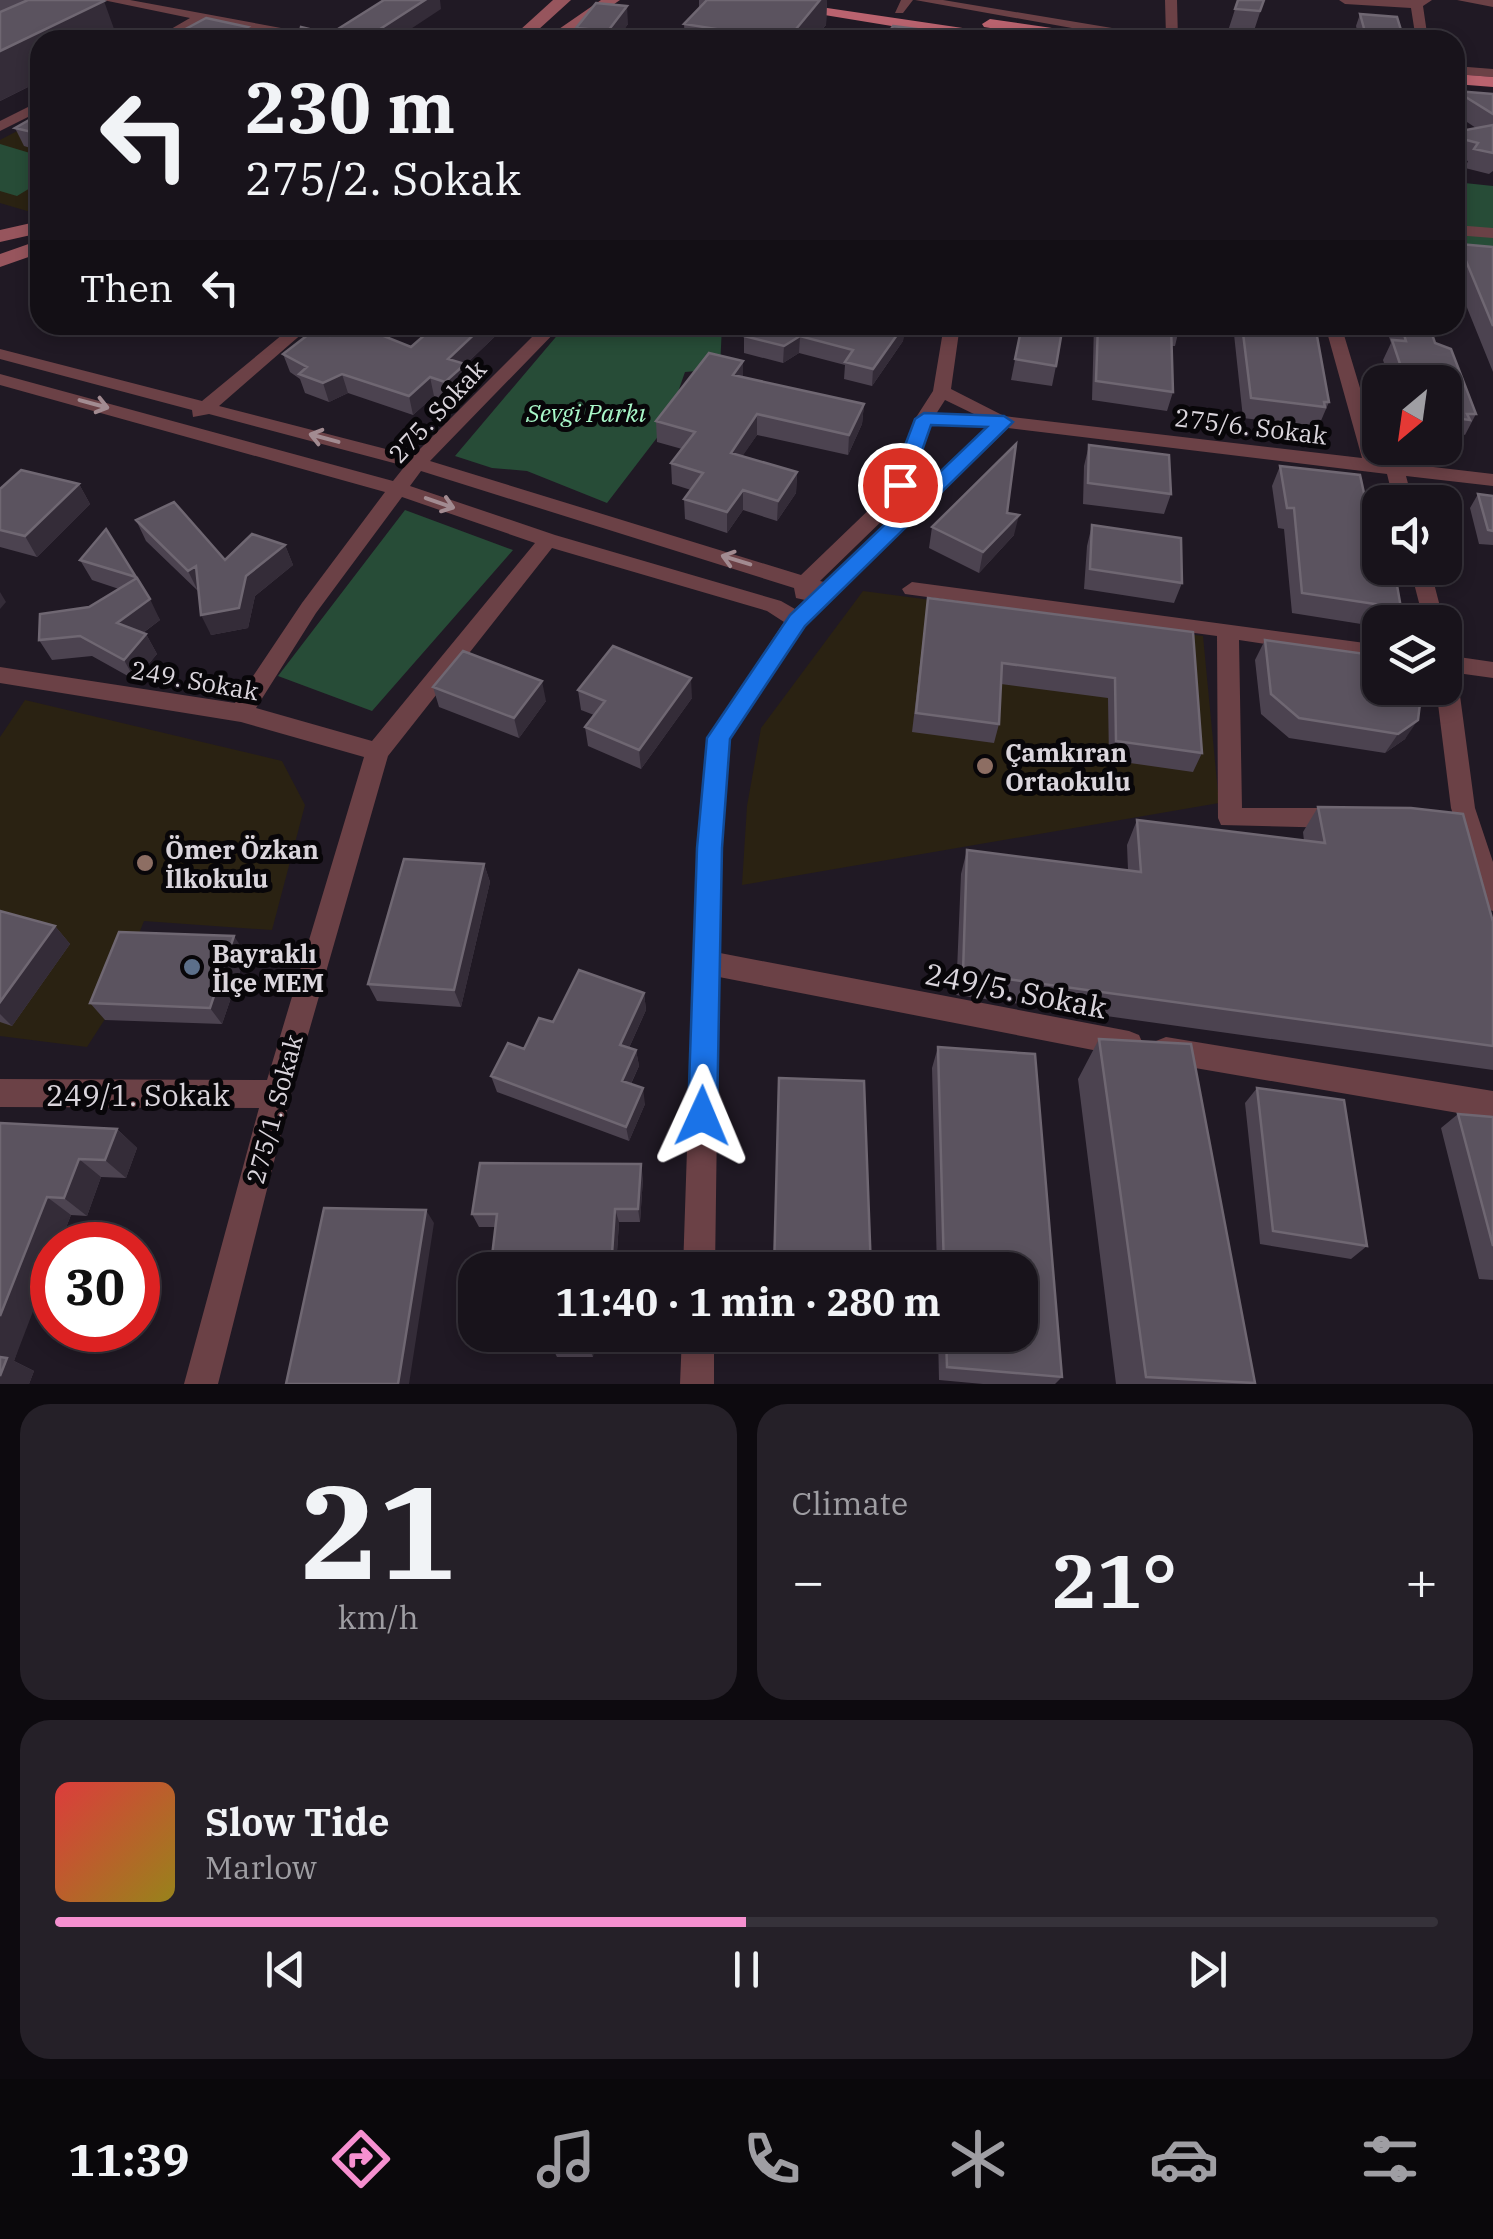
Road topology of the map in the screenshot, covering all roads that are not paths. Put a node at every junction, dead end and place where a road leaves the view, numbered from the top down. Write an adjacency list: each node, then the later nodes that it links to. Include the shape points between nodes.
1 (562, 0): 16 (main road)
2 (612, 0): 17 (main road)
3 (742, 0): 18 (main road)
4 (836, 0): 12 (main road)
5 (921, 0): 20 (street)
6 (1171, 0): 21 (street)
7 (1345, 0): 11 (street)
8 (1463, 0): 9 (street)
9 (1493, 2)
10 (103, 3): 13 (street)
11 (1421, 3): 22 (street)
12 (903, 5): 19 (main road)
13 (198, 18): 14 (street); 15 (street)
14 (176, 30)
15 (275, 30)
16 (528, 30)
17 (566, 30)
18 (935, 30)
19 (1044, 30)
20 (1115, 30)
21 (1172, 30)
22 (1422, 30)
23 (1465, 71): 24 (street)
24 (1493, 73)
25 (1465, 80): 26 (main road)
26 (1493, 82)
27 (1465, 95): 28 (main road)
28 (1493, 97)
29 (30, 110): 30 (street)
30 (0, 127)
31 (30, 229): 34 (main road)
32 (1465, 231): 33 (street)
33 (1493, 234)
34 (0, 236)
35 (30, 250): 36 (main road)
36 (0, 261)
37 (292, 335): 44 (street)
38 (544, 335): 48 (street, 275. Sokak)
39 (950, 335): 43 (street)
40 (1337, 335): 49 (street)
41 (0, 354): 44 (street)
42 (0, 379): 47 (street, one-way to 47)
43 (942, 391): 45 (street); 46 (street)
44 (206, 407): 47 (street); 48 (street, one-way to 44)
45 (924, 419): 46 (street, 275/6. Sokak); 54 (street, via 886,505)
46 (1004, 422): 49 (street, 275/6. Sokak); 56 (street)
47 (182, 428): 52 (street)
48 (417, 463): 52 (street, 275. Sokak); 54 (street, one-way to 48)
49 (1384, 467): 50 (street, 275/6. Sokak); 51 (street)
50 (1493, 480)
51 (1394, 485)
52 (399, 489): 53 (street, one-way to 53); 64 (street, 275. Sokak)
53 (548, 540): 57 (street, via 774,606); 65 (street, 275/1. Sokak)
54 (806, 582): 56 (street); 57 (street)
55 (912, 589): 58 (street)
56 (828, 591): 57 (street)
57 (798, 620): 68 (street, via 719,738)
58 (1228, 630): 59 (street); 66 (street, via 1230,818)
59 (1362, 650)
60 (1462, 667): 61 (street)
61 (1493, 670)
62 (0, 676): 64 (street, 249. Sokak)
63 (1448, 705): 67 (street, via 1458,818)
64 (241, 713): 65 (street, 249. Sokak)
65 (377, 752): 70 (street, 275/1. Sokak)
66 (1369, 818)
67 (1493, 900)
68 (706, 962): 71 (street, 249/5. Sokak, via 1106,1040); 72 (street)
69 (0, 1093): 70 (street, 249/1. Sokak)
70 (277, 1094): 74 (street, 275/1. Sokak)
71 (1493, 1104)
72 (699, 1252)
73 (698, 1352): 75 (street)
74 (201, 1384)
75 (697, 1384)

